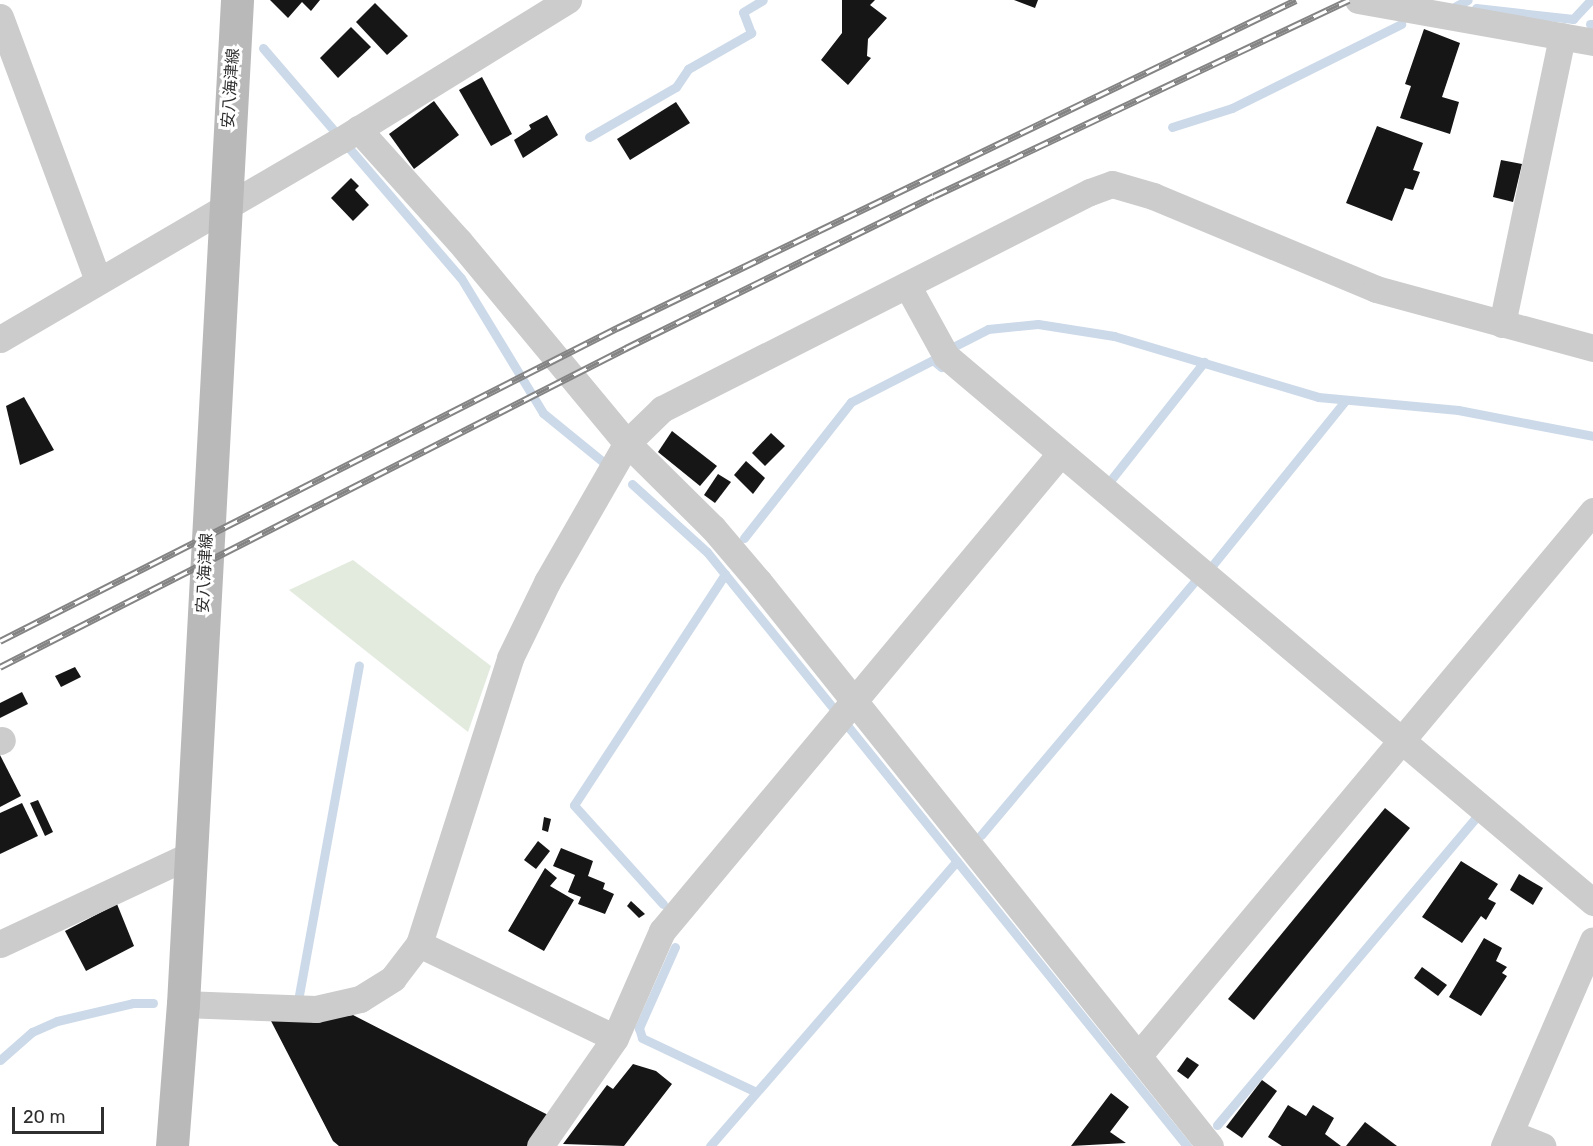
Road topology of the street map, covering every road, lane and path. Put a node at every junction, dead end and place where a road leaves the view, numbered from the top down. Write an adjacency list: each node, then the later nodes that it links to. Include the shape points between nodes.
1 (237, 0): 8 (main road, 安八海津線)
2 (568, 0): 7 (street)
3 (1358, 0): 5 (street)
4 (0, 17): 9 (street)
5 (1562, 36): 6 (street); 11 (street)
6 (1593, 42)
7 (358, 129): 8 (street); 14 (street, via 459,241)
8 (223, 208): 9 (street); 19 (main road, 安八海津線)
9 (98, 280): 12 (street)
10 (908, 285): 11 (street, via 1112,184 1153,196 1376,289); 14 (street, via 662,409); 15 (street, via 946,356)
11 (1502, 324): 13 (street)
12 (0, 339)
13 (1593, 348)
14 (627, 443): 17 (street, via 712,528); 23 (street, via 547,582 510,658)
15 (1060, 454): 17 (street); 18 (street)
16 (1593, 511): 18 (street)
17 (856, 701): 25 (street, via 662,931); 26 (street)
18 (1400, 741): 20 (street); 26 (street)
19 (190, 855): 22 (street); 24 (main road, 安八海津線)
20 (1593, 902)
21 (1593, 940): 27 (street)
22 (0, 944)
23 (418, 944): 24 (street, via 393,978 360,999 316,1009); 25 (street)
24 (183, 1004): 28 (main road, 安八海津線)
25 (615, 1038): 29 (street)
26 (1138, 1056): 30 (street)
27 (1507, 1139): 31 (street)
28 (172, 1146)
29 (540, 1146)
30 (1210, 1146)
31 (1542, 1146)

